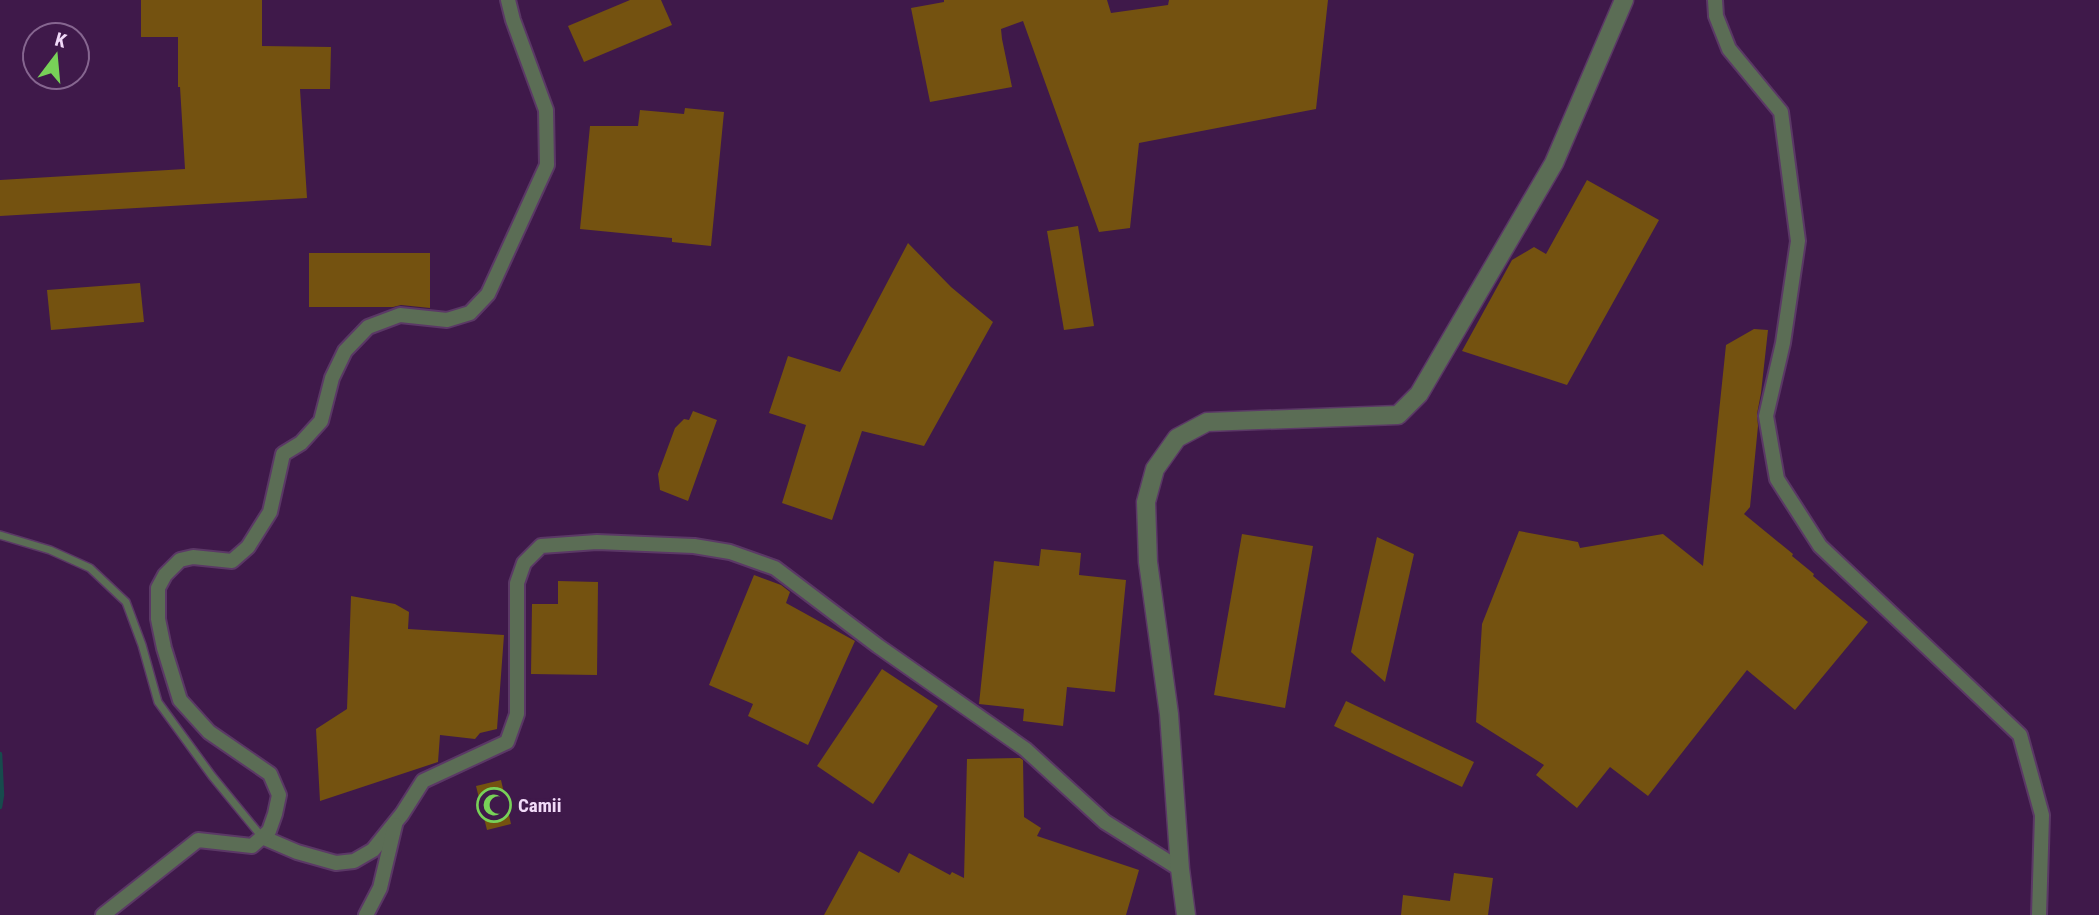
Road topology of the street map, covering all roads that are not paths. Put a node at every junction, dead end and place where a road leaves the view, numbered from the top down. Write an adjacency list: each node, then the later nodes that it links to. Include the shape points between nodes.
1 (508, 0): 6 (street, via 545,110 547,165 488,294 470,313 458,317 401,315 368,327 345,351 332,378 321,421 284,454 270,512 248,547 232,561 180,560 158,588 158,619 180,700 209,732 270,774 279,794 269,831)
2 (1624, 0): 7 (street, via 1554,163 1419,394 1398,415 1207,422 1177,438 1155,469 1146,502 1148,562 1169,714)
3 (1715, 0): 11 (street, via 1729,49 1781,112 1798,241 1783,343 1766,416 1777,479 1819,546 2020,735 2042,816)
4 (0, 535): 6 (lane, via 90,568 126,602 158,702)
5 (397, 820): 6 (street, via 373,850 354,861 336,863); 7 (street, via 423,781 507,742 517,714 517,583 524,563 541,546 597,542 694,546 730,552 775,568 1025,749 1105,822); 9 (street, via 380,888)
6 (262, 837): 8 (street, via 252,846 198,841)
7 (1180, 869): 10 (street)
8 (103, 915)
9 (366, 915)
10 (1186, 915)
11 (2039, 915)

